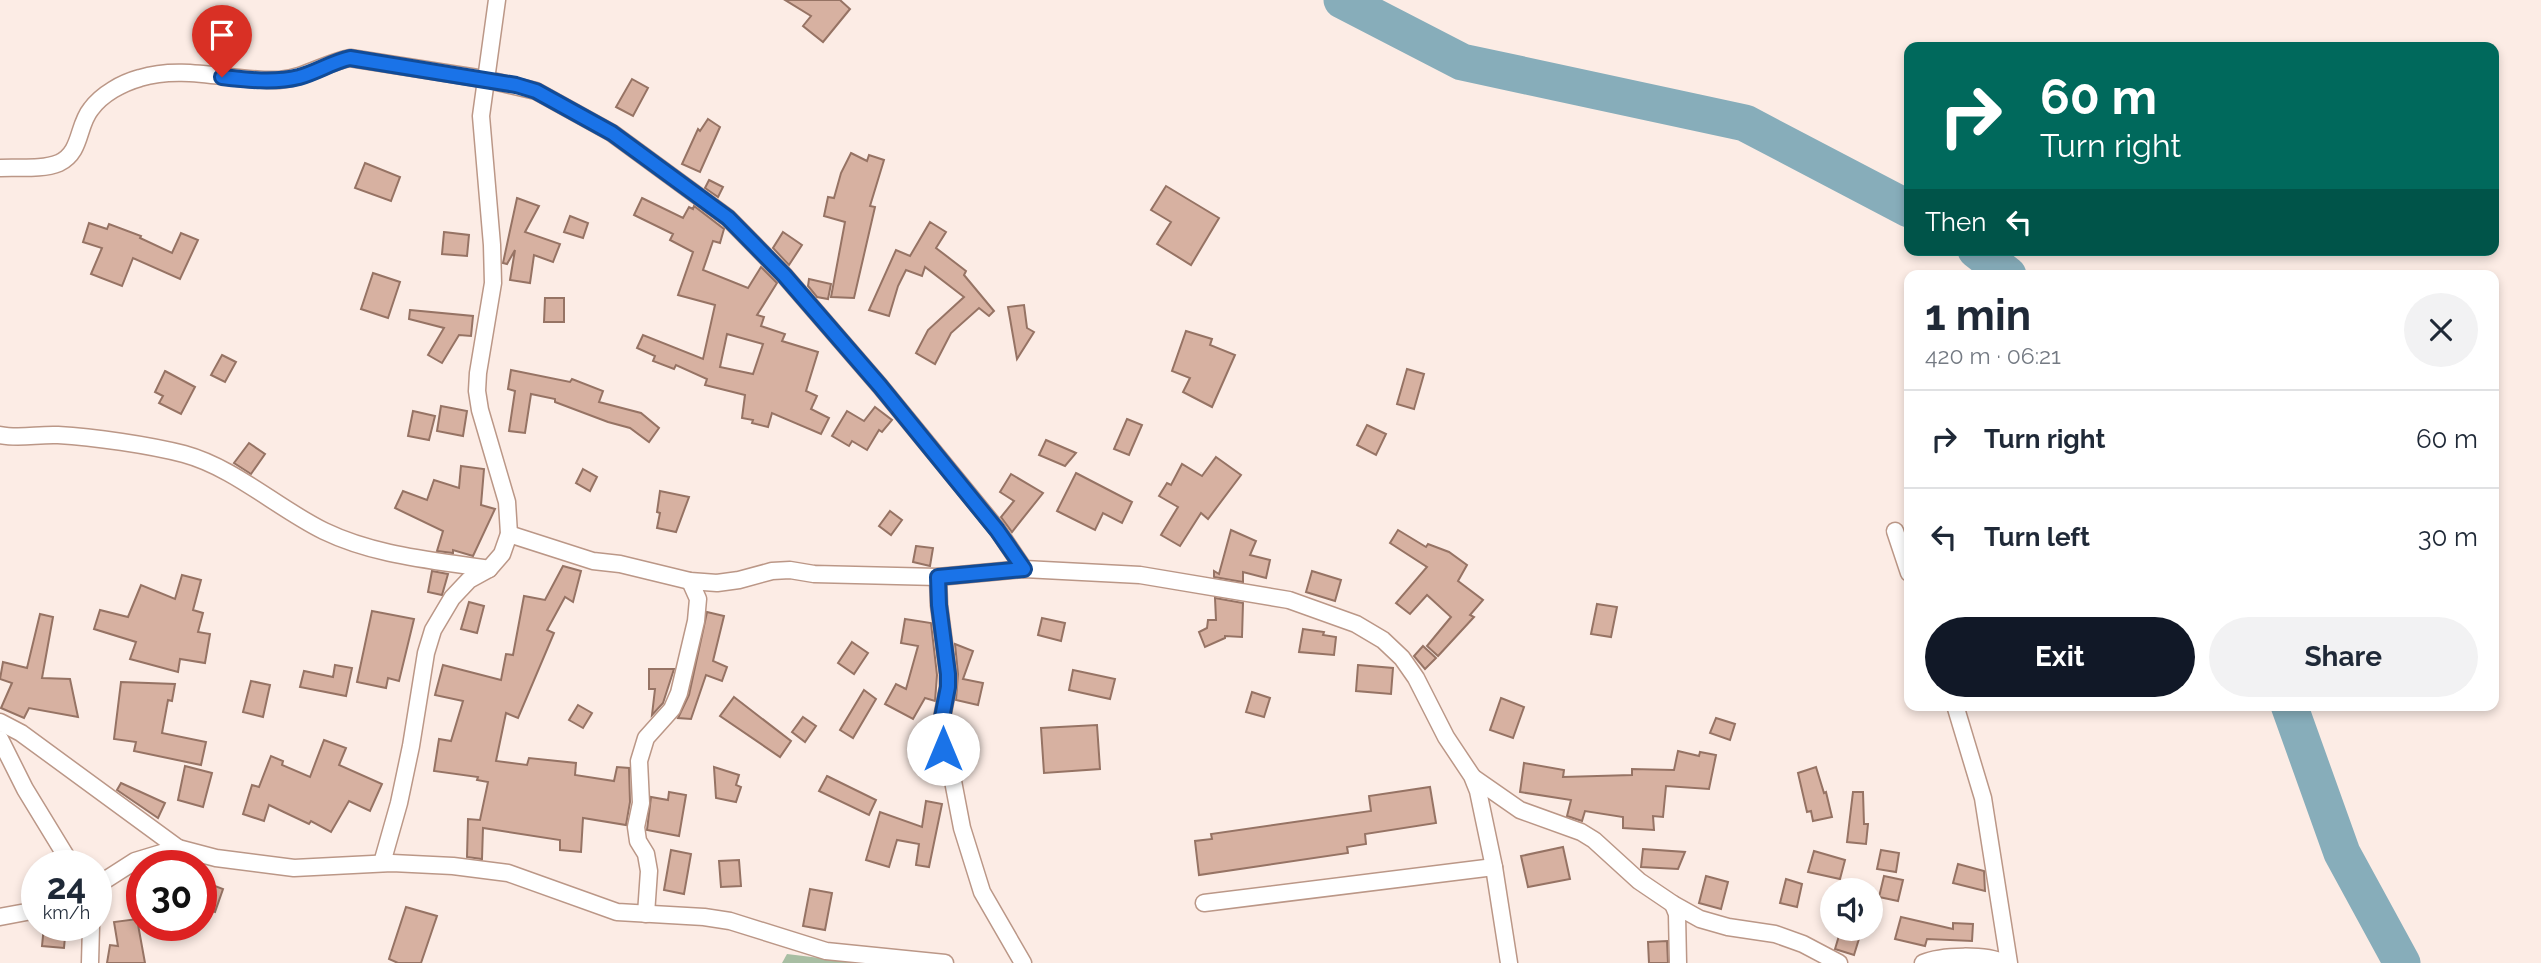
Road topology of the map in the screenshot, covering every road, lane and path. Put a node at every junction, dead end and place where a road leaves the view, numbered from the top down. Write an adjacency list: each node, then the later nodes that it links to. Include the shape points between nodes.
1 (497, 0): 2 (street)
2 (484, 79): 3 (street, via 350,58 279,80 157,73 119,86 101,99 90,110 72,152 60,162); 6 (street, via 481,116 493,283 477,391 507,502); 9 (street, via 536,91 612,133 728,218 880,386)
3 (0, 168)
4 (0, 435): 8 (street, via 71,436 183,454 212,463 325,531 377,552)
5 (1895, 531): 7 (street)
6 (509, 534): 8 (street, via 502,554); 11 (street, via 593,561)
7 (1904, 558)
8 (489, 569): 18 (street, via 469,580 452,598 433,630)
9 (1024, 569): 10 (street); 15 (street, via 1140,575 1289,600 1356,624 1402,658)
10 (938, 577): 11 (street, via 790,570 717,583); 29 (street, via 948,674 940,728 943,749 982,892)
11 (690, 581): 24 (street, via 698,599 680,693 646,738 639,761 641,803 636,827 649,871)
12 (1957, 711): 34 (street, via 1983,798)
13 (0, 722): 16 (street)
14 (0, 739): 17 (street)
15 (1472, 776): 19 (street); 22 (street, via 1520,810 1594,840 1639,881)
16 (178, 848): 18 (street, via 294,868); 20 (street, via 135,862)
17 (62, 850)
18 (382, 863): 24 (street, via 508,873 595,906)
19 (1494, 867): 21 (street); 30 (street)
20 (112, 876)
21 (1204, 903)
22 (1673, 904): 31 (street); 32 (street, via 1709,922 1775,934)
23 (21, 913): 25 (street)
24 (646, 914): 28 (street, via 730,921 826,951)
25 (0, 917)
26 (91, 941): 27 (street)
27 (90, 963)
28 (944, 963)
29 (1023, 963)
30 (1509, 963)
31 (1678, 963)
32 (1839, 963)
33 (1923, 963): 34 (street, via 1969,956)
34 (2006, 963)

